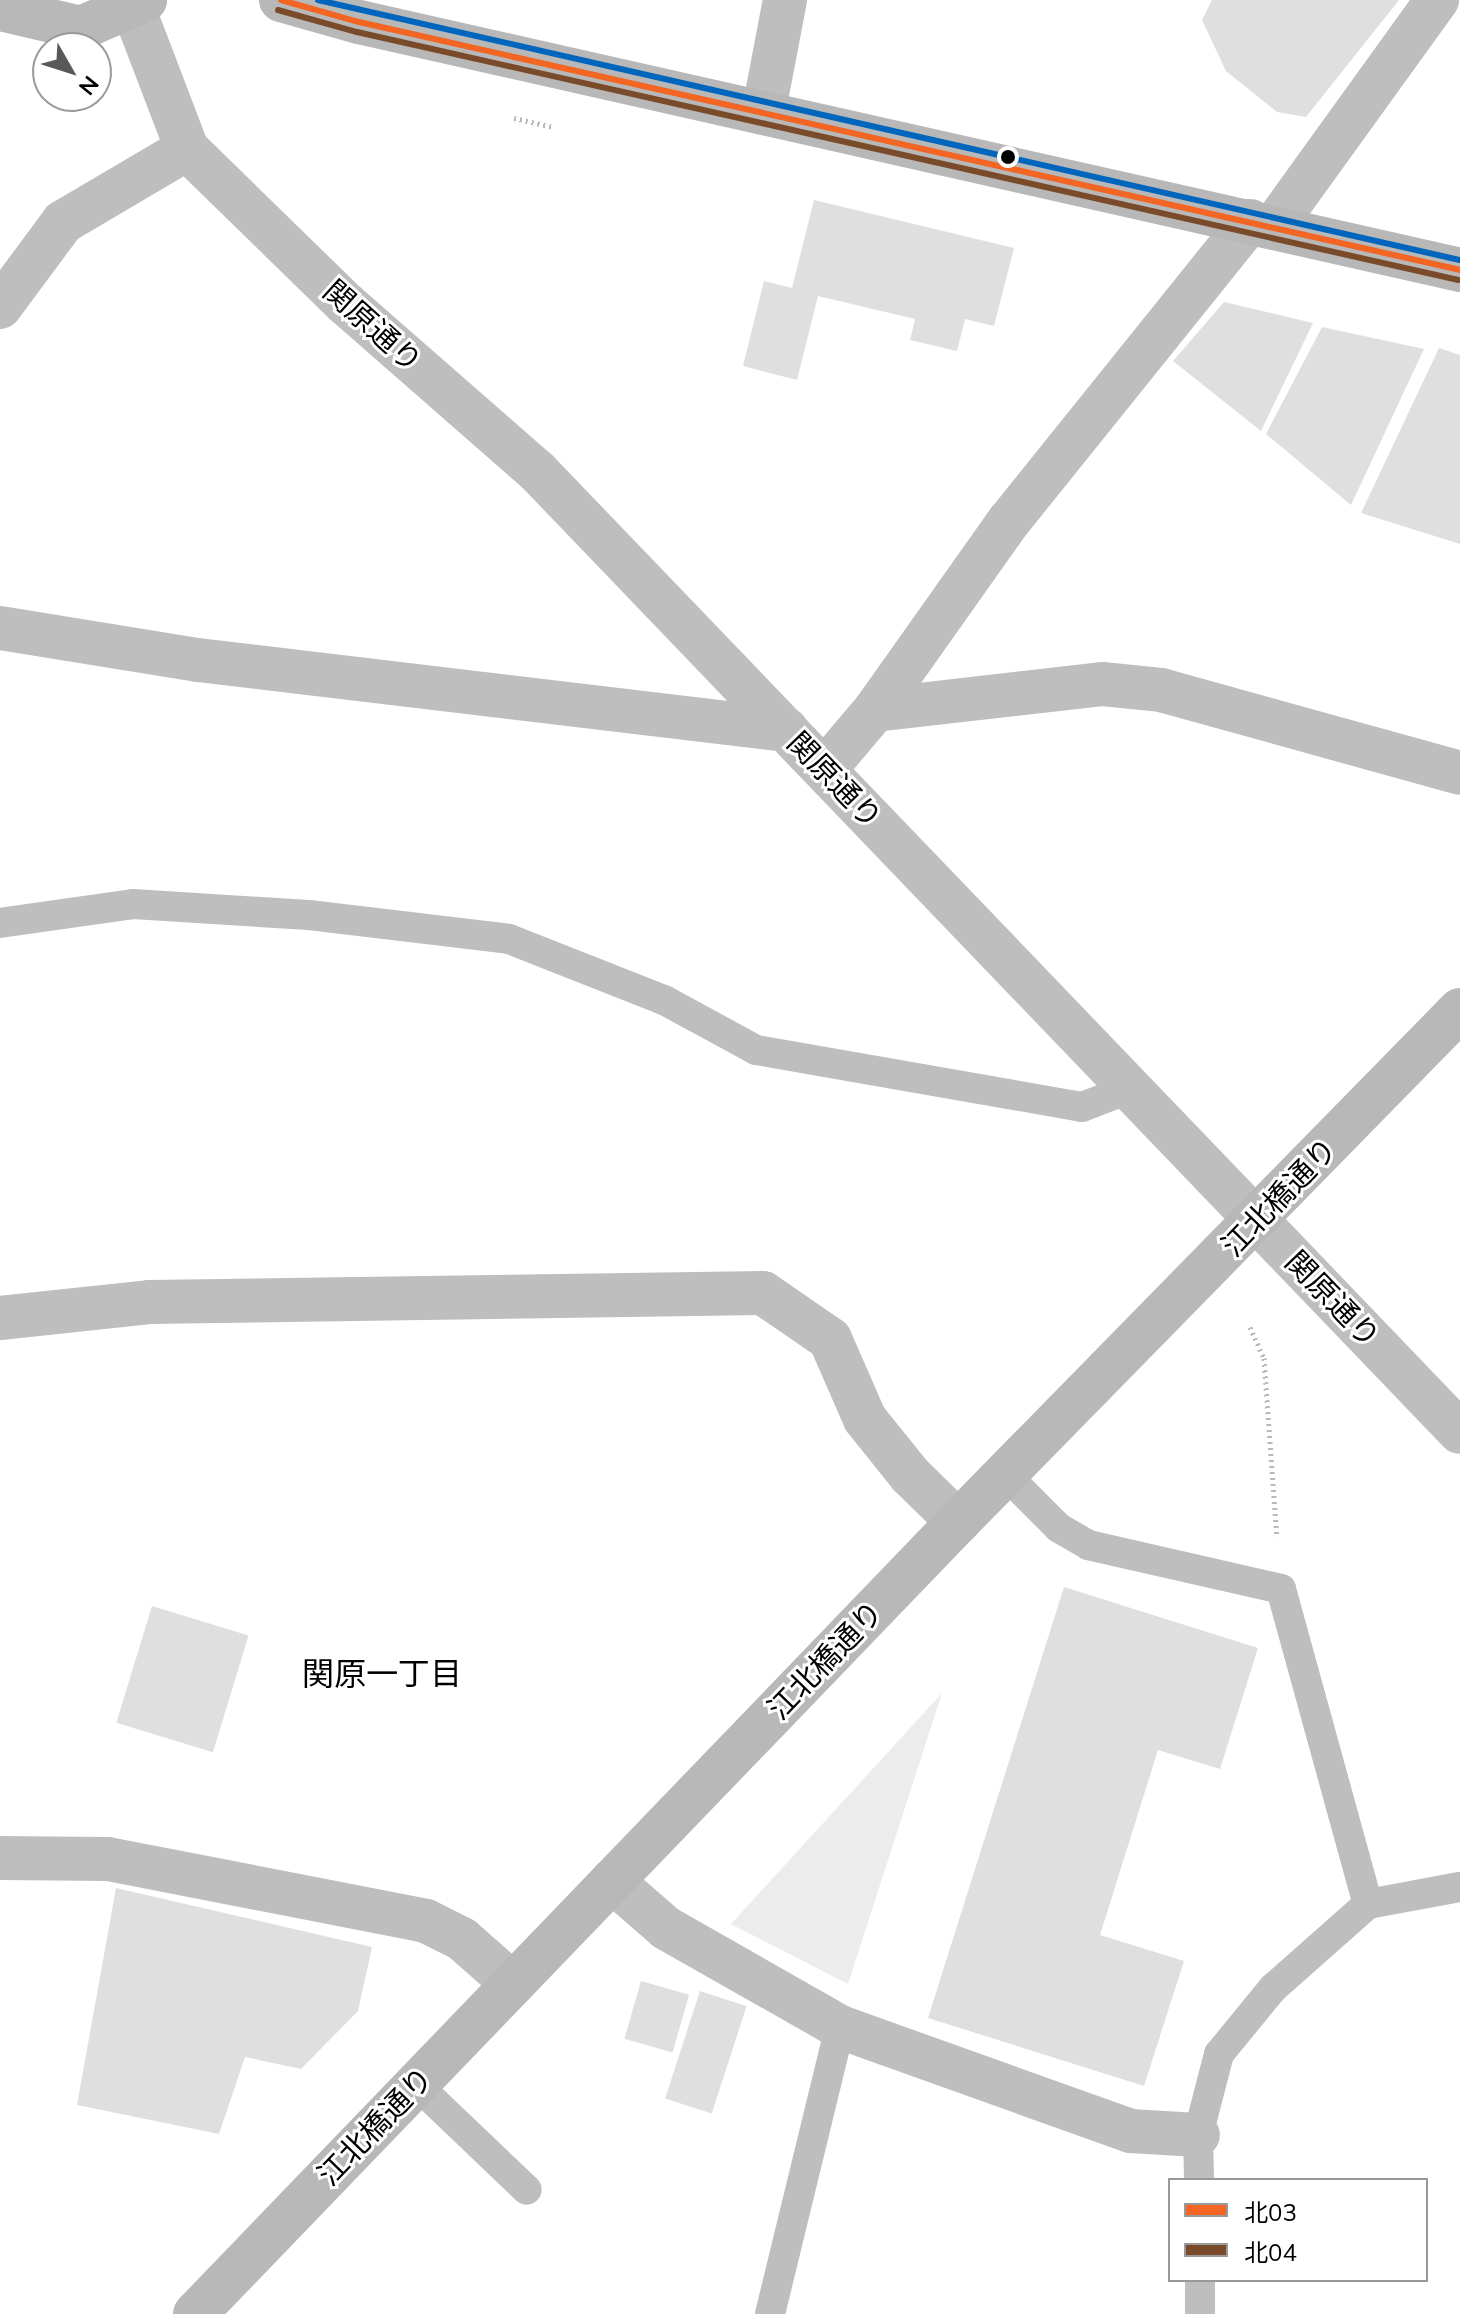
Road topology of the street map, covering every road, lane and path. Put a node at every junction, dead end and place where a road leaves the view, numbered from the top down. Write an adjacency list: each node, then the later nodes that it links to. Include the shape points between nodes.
1 (281, 0): 6 (main road)
2 (785, 0): 7 (street)
3 (1437, 0): 9 (street)
4 (136, 2): 5 (main road, via 81,28); 8 (street)
5 (0, 9)
6 (362, 11): 7 (main road)
7 (764, 110): 9 (main road)
8 (187, 149): 11 (street, via 63,222); 14 (street, 関原通り, via 346,304 537,471)
9 (1262, 223): 10 (main road); 13 (street, via 1009,521)
10 (1460, 270)
11 (0, 307)
12 (0, 628): 14 (street, via 198,660)
13 (875, 710): 15 (street); 16 (street, via 1117,685 1161,690)
14 (787, 730): 15 (street, 関原通り)
15 (825, 769): 19 (street, 関原通り)
16 (1460, 773)
17 (0, 923): 19 (lane, via 133,904 309,915 509,939 664,1000 756,1050 1082,1107)
18 (1460, 1010): 20 (main road, 江北橋通り)
19 (1129, 1089): 20 (street, 関原通り)
20 (1257, 1219): 23 (street, 関原通り); 24 (main road, 江北橋通り)
21 (0, 1318): 25 (street, via 149,1302 763,1293 830,1339 865,1419 910,1475)
22 (1250, 1327): 26 (path, via 1264,1358)
23 (1460, 1432)
24 (1005, 1474): 25 (main road, 江北橋通り); 26 (lane, via 1059,1528 1088,1545)
25 (958, 1522): 28 (main road, 江北橋通り)
26 (1281, 1589): 30 (lane)
27 (0, 1858): 31 (street, via 108,1859 426,1921 462,1939)
28 (612, 1881): 31 (main road, 江北橋通り); 32 (street, via 666,1928)
29 (1460, 1887): 30 (lane)
30 (1368, 1904): 34 (lane, via 1273,1988 1219,2054)
31 (513, 1984): 33 (main road, 江北橋通り)
32 (840, 2027): 34 (street, via 1130,2131); 39 (lane)
33 (416, 2084): 36 (lane); 38 (main road, 江北橋通り)
34 (1198, 2135): 35 (lane)
35 (1199, 2178)
36 (527, 2190)
37 (1200, 2282): 40 (lane)
38 (195, 2314)
39 (770, 2314)
40 (1200, 2314)

